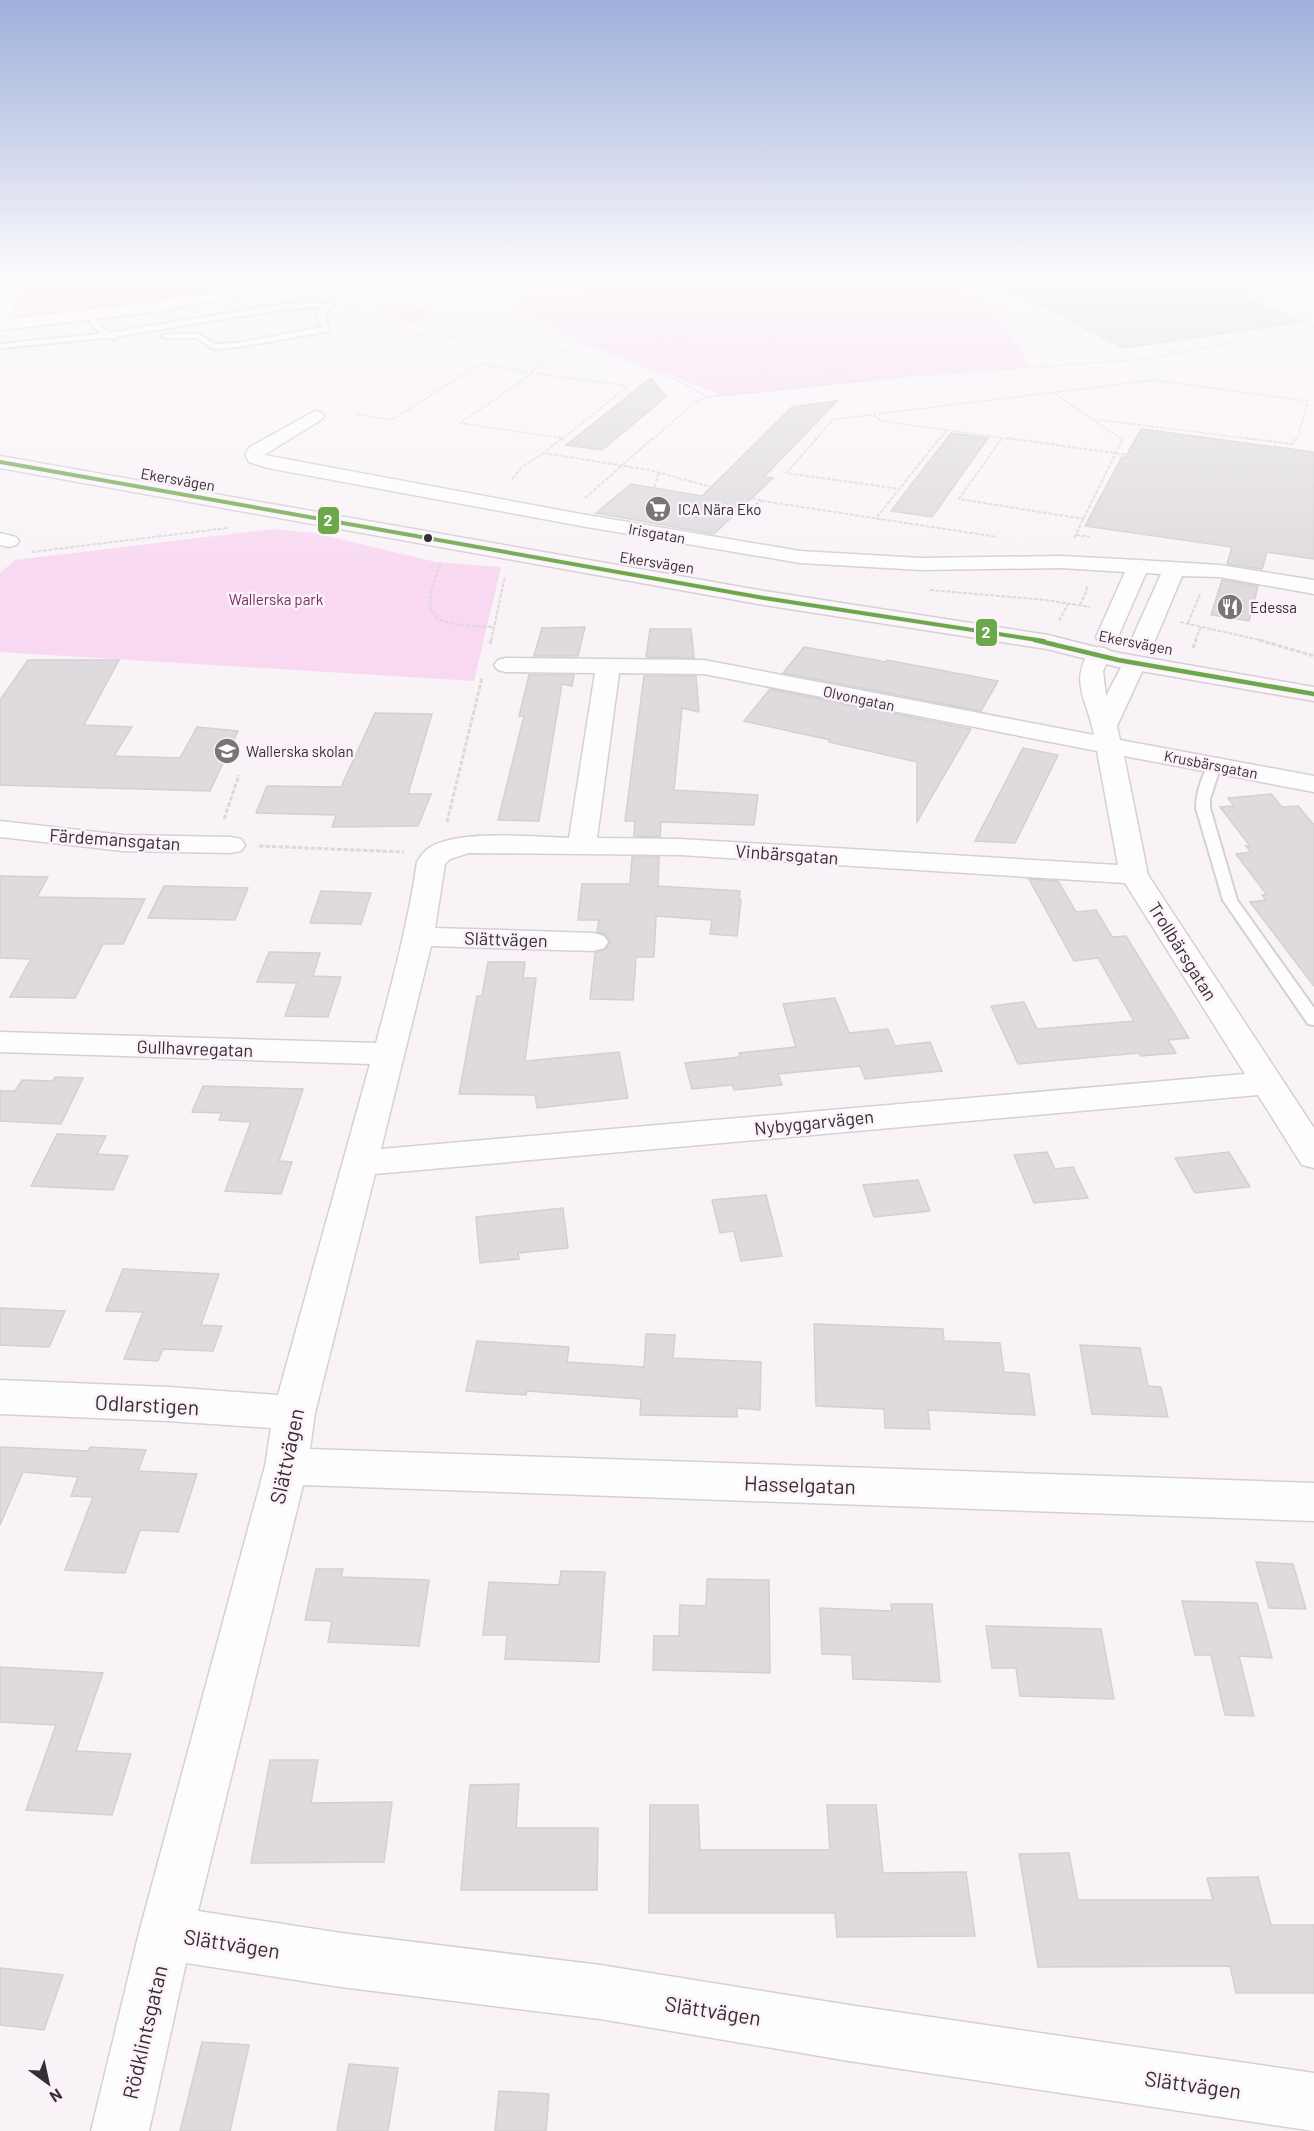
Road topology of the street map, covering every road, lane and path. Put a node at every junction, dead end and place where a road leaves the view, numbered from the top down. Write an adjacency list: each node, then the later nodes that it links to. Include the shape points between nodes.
1 (454, 378): 10 (path, via 391,420)
2 (525, 378): 15 (path, via 460,423)
3 (573, 378): 15 (path, via 628,386)
4 (669, 378): 9 (path)
5 (845, 378): 7 (path)
6 (907, 378): 7 (path)
7 (854, 383): 9 (path)
8 (1054, 393): 11 (path); 13 (path); 13 (path, via 1158,380 1308,401 1298,440 1292,444)
9 (708, 397): 21 (path, via 695,402)
10 (357, 414)
11 (874, 415): 14 (path, via 880,421); 25 (path, via 833,420 786,473)
12 (315, 416): 37 (street, Irisgatan, via 257,452 256,458 800,557 892,563 1061,562)
13 (1094, 419): 19 (path, via 1124,438)
14 (947, 430): 16 (path); 25 (path)
15 (562, 438): 18 (path)
16 (1002, 438): 19 (path); 31 (path, via 959,499)
17 (0, 449): 46 (main road, Ekersvägen)
18 (544, 453): 21 (path); 23 (path, via 522,467)
19 (1115, 453): 24 (path); 31 (path)
20 (0, 462): 46 (main road, Ekersvägen, via 754,596 1048,642)
21 (622, 465): 22 (path); 27 (path)
22 (659, 472): 26 (path); 28 (path, via 653,491)
23 (512, 479)
24 (1314, 481)
25 (900, 489): 30 (path)
26 (763, 501): 28 (path); 30 (path)
27 (580, 503)
28 (750, 506): 29 (path)
29 (750, 516)
30 (877, 518): 33 (path)
31 (1084, 519): 35 (path)
32 (227, 528): 34 (path, via 41,552 16,551)
33 (1007, 539)
34 (4, 540)
35 (1071, 542)
36 (442, 563): 44 (path, via 429,585 426,602 433,615 462,626)
37 (1145, 566): 38 (street); 46 (street)
38 (1220, 571): 40 (street); 47 (street, via 1174,568)
39 (506, 572): 44 (path)
40 (1314, 587)
41 (1068, 604): 43 (path)
42 (1179, 622): 48 (path)
43 (1057, 624)
44 (494, 627): 45 (path)
45 (489, 646)
46 (1103, 646): 47 (main road, Ekersvägen); 54 (street, Trollbärsgatan, via 1091,671 1092,690)
47 (1138, 653): 51 (main road, Ekersvägen); 53 (main road, Ekersvägen); 54 (street)
48 (1314, 656)
49 (506, 665): 50 (street, Olvongatan)
50 (608, 667): 54 (street, Olvongatan, via 704,667 891,705); 60 (street)
51 (1292, 668)
52 (482, 676): 61 (path)
53 (1314, 694)
54 (1107, 736): 55 (street, Krusbärsgatan); 62 (street, Trollbärsgatan)
55 (1215, 765): 57 (street, Krusbärsgatan); 65 (lane, via 1203,808 1230,900)
56 (239, 775): 59 (path)
57 (1314, 784)
58 (0, 829): 59 (street, Färdemansgatan, via 123,843)
59 (223, 845): 61 (path)
60 (582, 845): 61 (street, Vinbärsgatan, via 484,844); 62 (street, Vinbärsgatan, via 680,847)
61 (441, 853): 63 (street, Slättvägen, via 431,862)
62 (1134, 875): 68 (street, Trollbärsgatan)
63 (418, 937): 64 (street, Slättvägen); 67 (street, Slättvägen)
64 (593, 942)
65 (1314, 1020)
66 (0, 1042): 67 (street, Gullhavregatan)
67 (389, 1054): 70 (street, Slättvägen)
68 (1267, 1083): 69 (street, Trollbärsgatan); 70 (street, Nybyggarvägen)
69 (1314, 1155)
70 (362, 1163): 72 (street, Slättvägen)
71 (0, 1397): 72 (street, Odlarstigen)
72 (294, 1413): 73 (street, Slättvägen)
73 (286, 1466): 74 (street, Hasselgatan); 75 (street, Slättvägen)
74 (1314, 1503)
75 (166, 1933): 76 (street, Slättvägen, via 340,1960 600,1992); 77 (street, Rödklintsgatan)
76 (1314, 2102)
77 (120, 2131)

